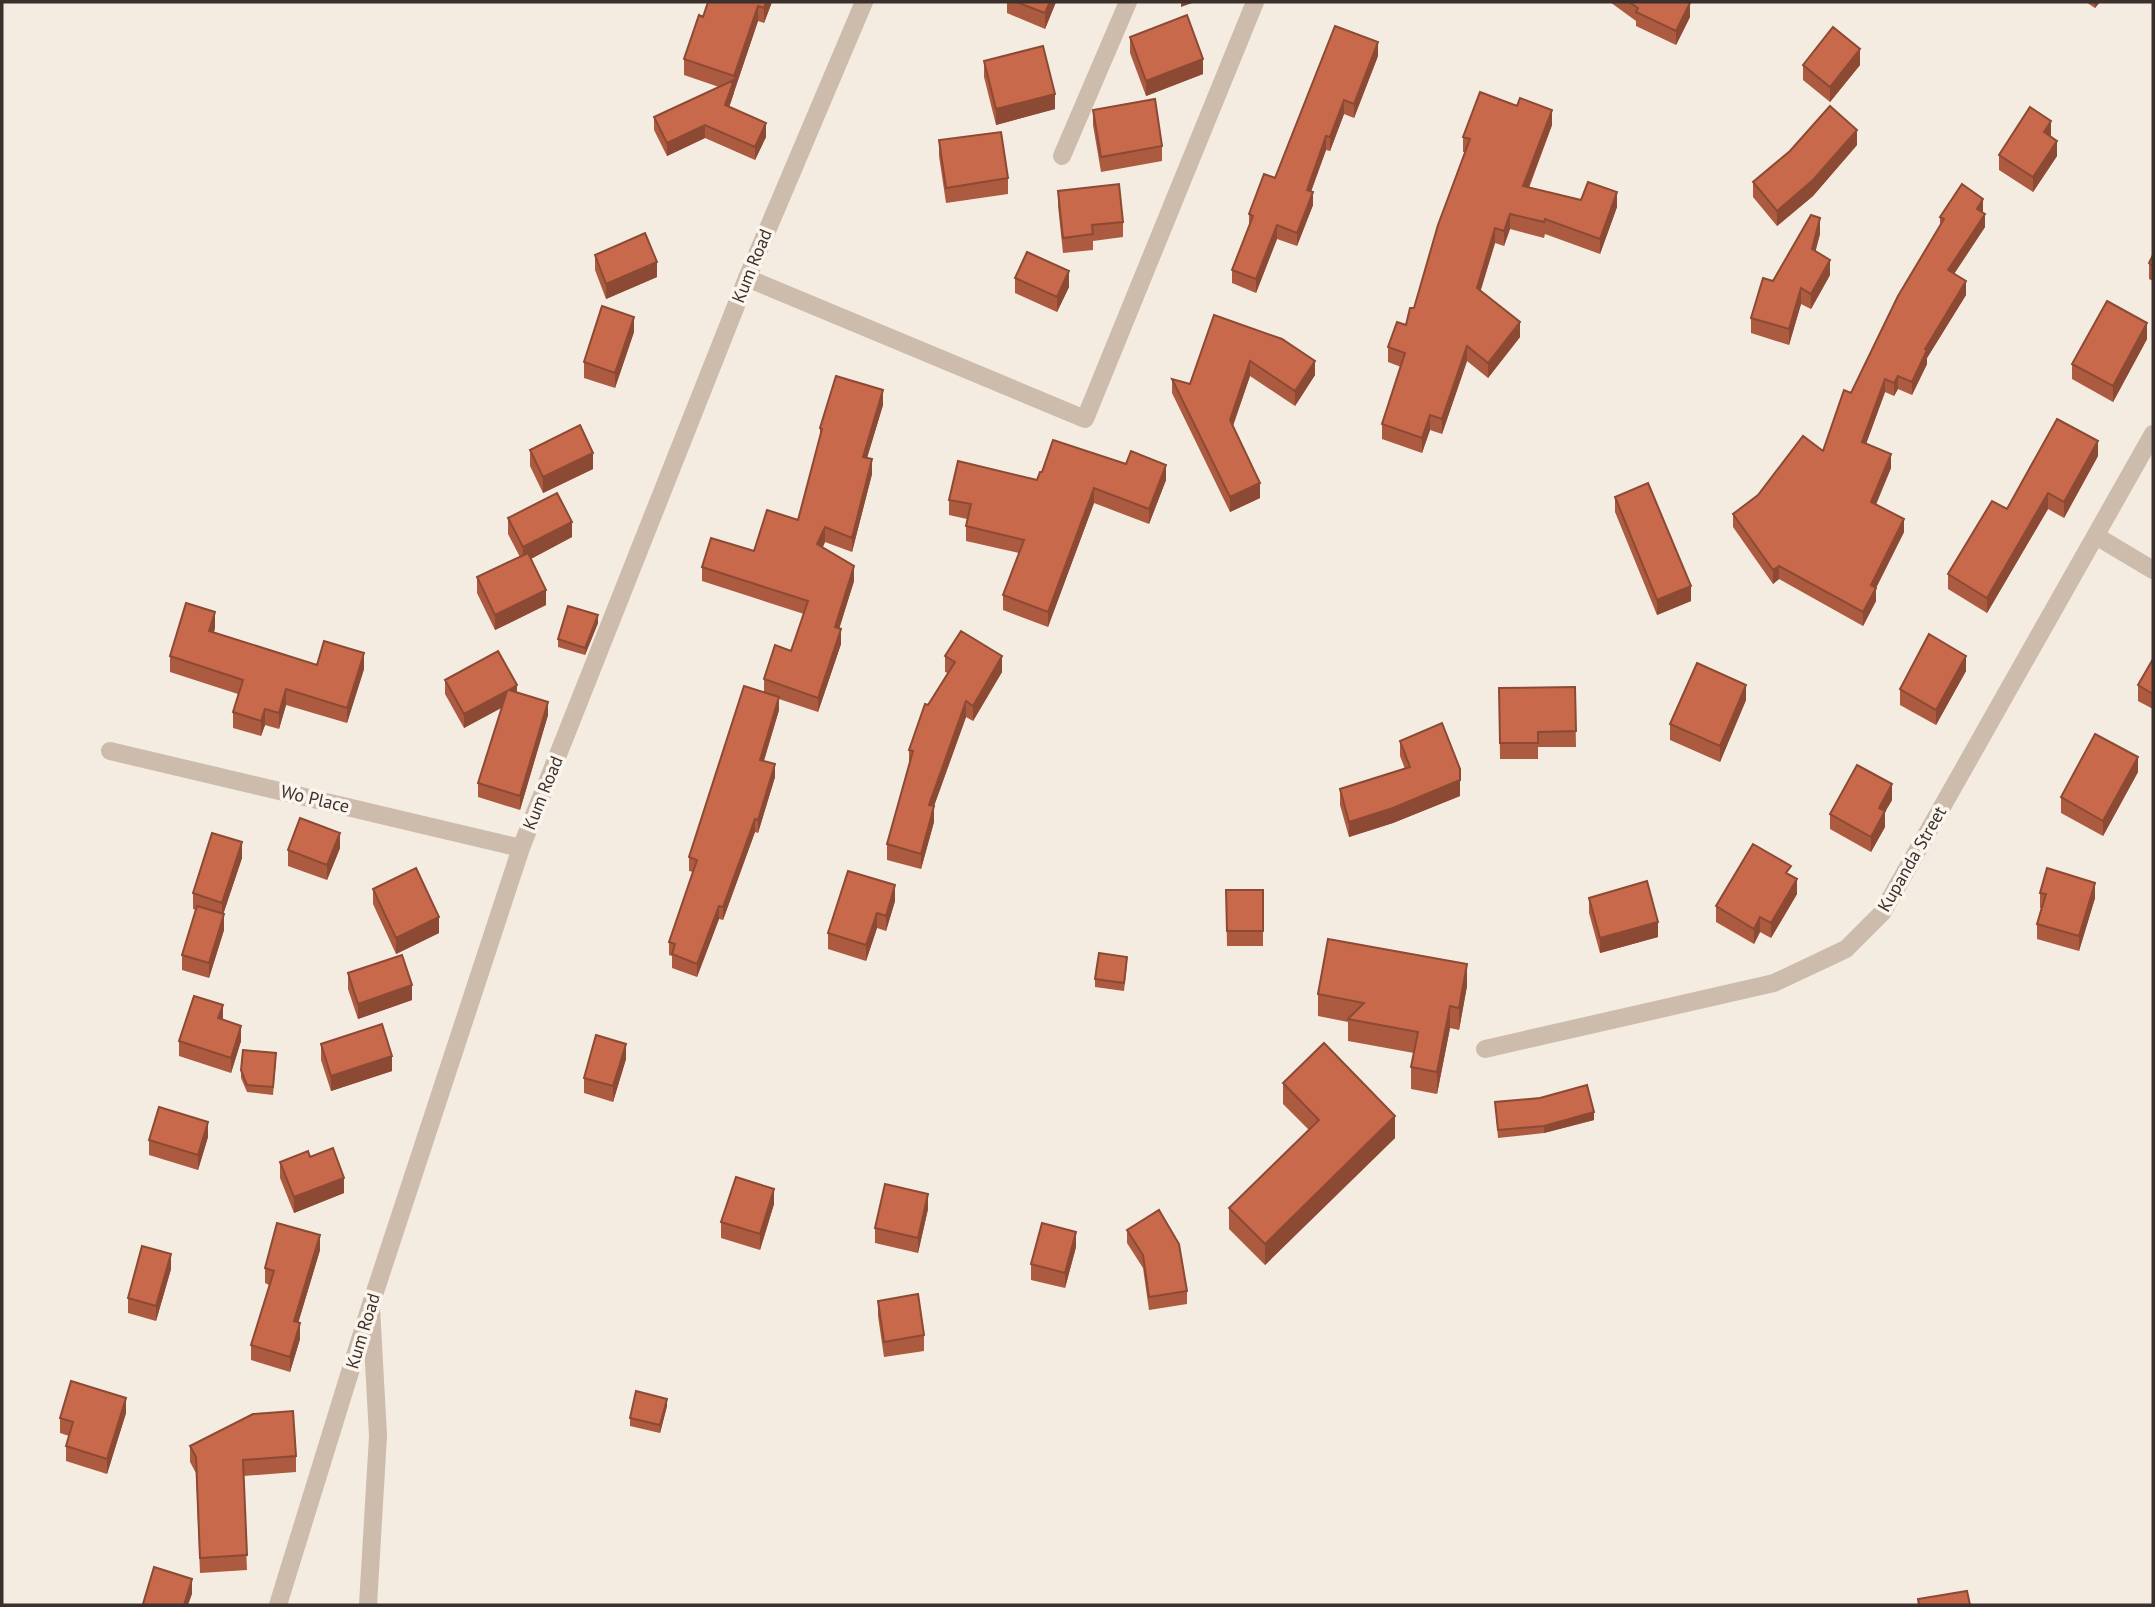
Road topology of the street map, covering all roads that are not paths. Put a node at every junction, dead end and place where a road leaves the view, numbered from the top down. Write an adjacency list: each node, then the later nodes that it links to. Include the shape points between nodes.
1 (864, 2): 5 (street, Kum Road)
2 (1128, 2): 4 (street)
3 (1255, 2): 5 (street, via 1085,419)
4 (1062, 156)
5 (747, 278): 10 (street, Kum Road)
6 (2153, 434): 7 (street, Kupanda Street)
7 (2096, 536): 8 (street); 11 (street, Kupanda Street, via 1882,913 1846,949 1773,983)
8 (2153, 570)
9 (110, 751): 10 (street, Wo Place)
10 (521, 848): 12 (street, Kum Road)
11 (1485, 1049)
12 (371, 1304): 13 (street, Kum Road); 14 (street, via 378,1436)
13 (278, 1605)
14 (369, 1605)

